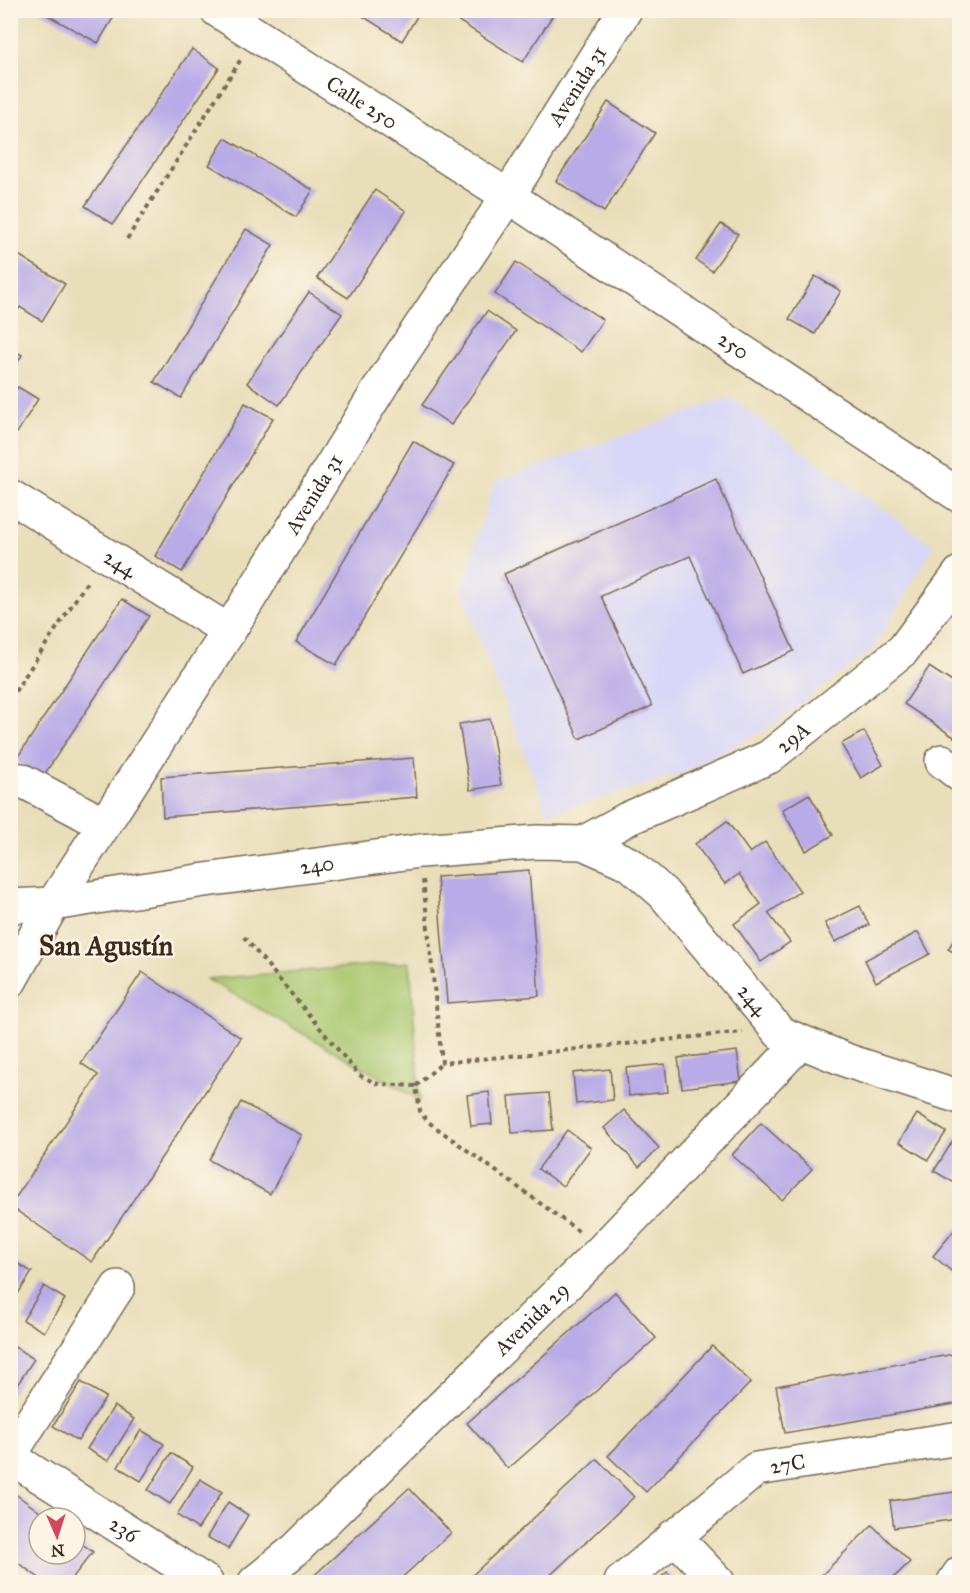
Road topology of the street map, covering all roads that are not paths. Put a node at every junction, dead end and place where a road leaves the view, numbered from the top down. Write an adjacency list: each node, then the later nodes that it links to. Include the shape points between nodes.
1 (217, 10): 3 (street, Calle 250)
2 (625, 10): 3 (street, Avenida 31)
3 (508, 196): 5 (street, 250); 7 (street, Avenida 31, via 389,374)
4 (10, 496): 7 (street, 244)
5 (960, 496)
6 (960, 573): 10 (street, 29A, via 903,650 769,757 627,819)
7 (229, 630): 9 (street, Avenida 31)
8 (10, 779): 9 (street, via 21,780)
9 (105, 824): 11 (street, Avenida 31)
10 (583, 843): 11 (street, 240, via 536,842 420,851); 14 (street, 244, via 630,864 663,893 769,1021 780,1033)
11 (53, 903): 12 (street, 240); 13 (street, Avenida 31)
12 (10, 906)
13 (10, 981)
14 (800, 1043): 15 (street, 244); 22 (street, Avenida 29, via 603,1249 296,1549)
15 (960, 1097)
16 (118, 1287): 18 (street)
17 (960, 1438): 19 (street, 27C, via 756,1469)
18 (10, 1456): 21 (street, 236)
19 (674, 1536): 23 (street, 27C); 24 (street)
20 (960, 1573): 25 (street)
21 (206, 1582)
22 (255, 1582)
23 (621, 1582)
24 (718, 1582)
25 (954, 1582)

